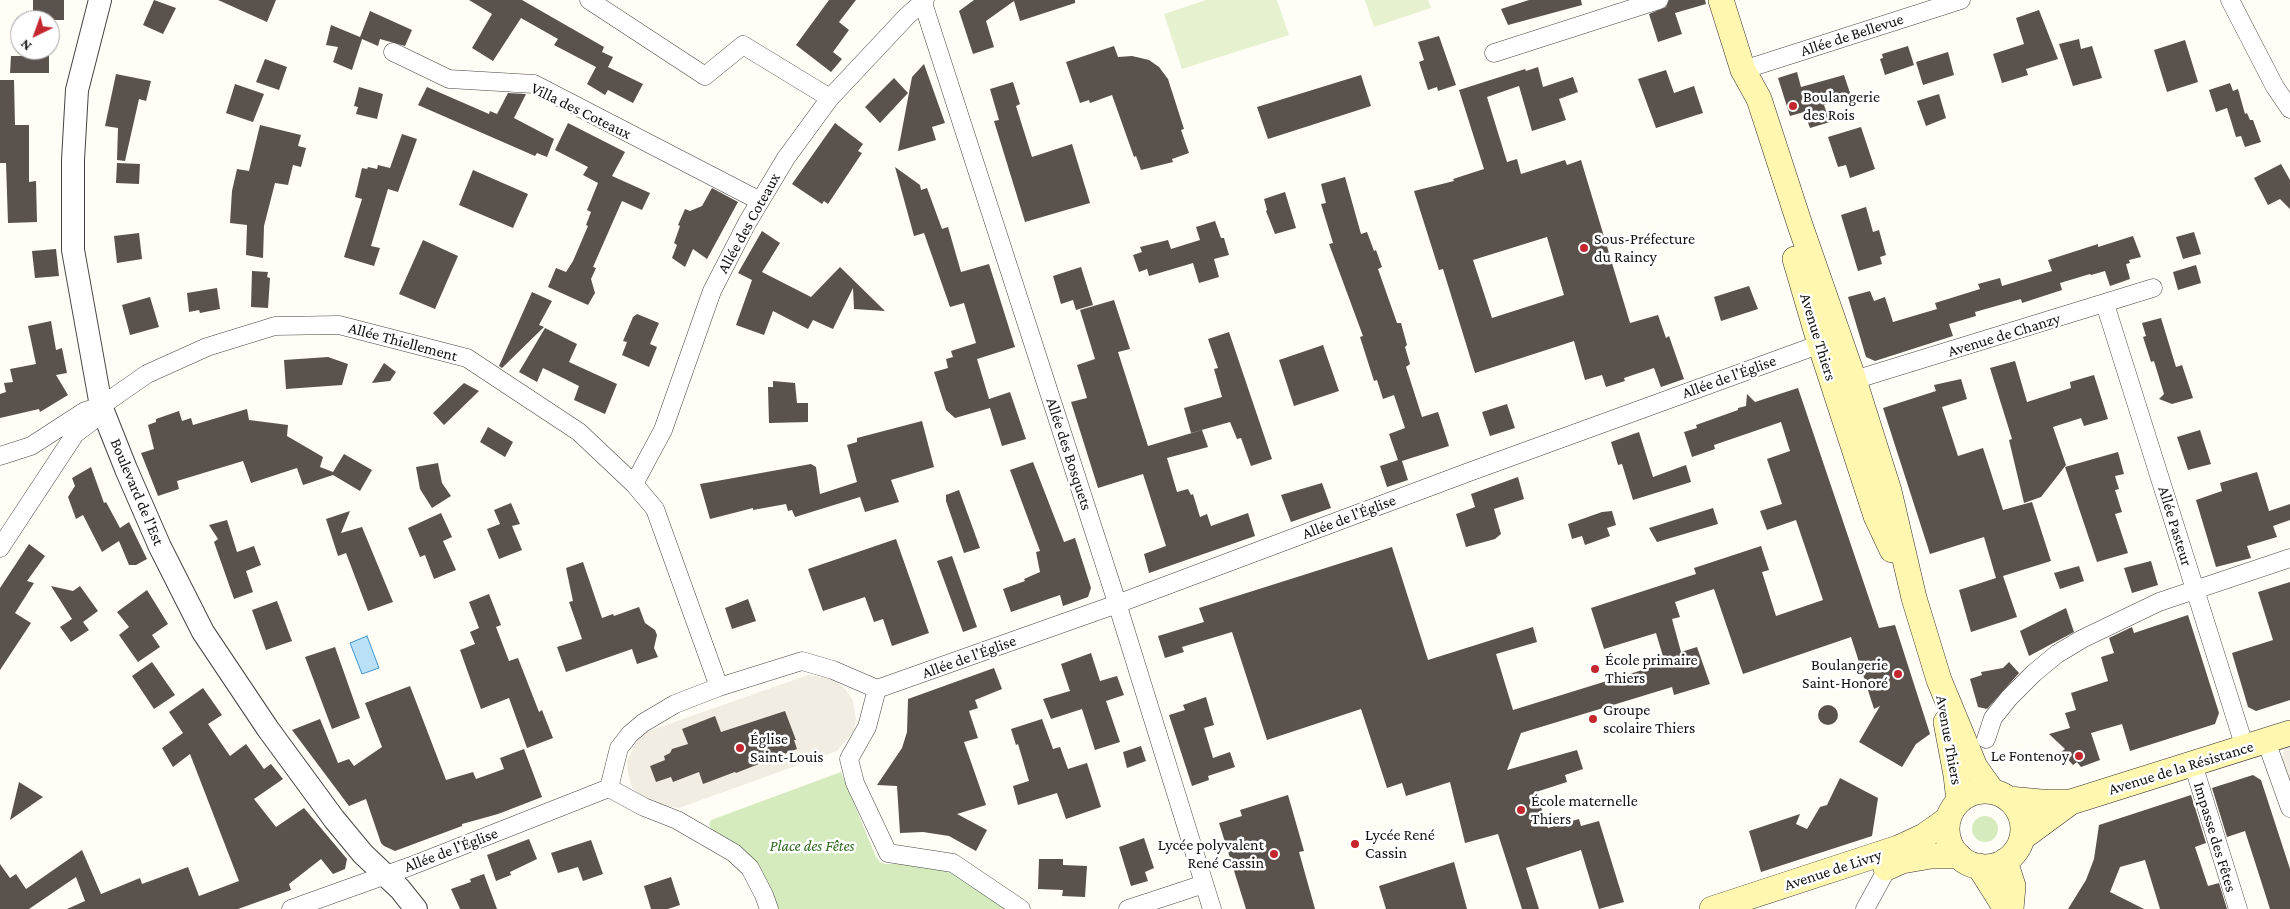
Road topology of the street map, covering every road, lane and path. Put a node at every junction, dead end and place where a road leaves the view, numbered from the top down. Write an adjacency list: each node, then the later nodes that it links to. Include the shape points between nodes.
1 (100, 0): 18 (street, Boulevard de l'Est, via 77,90 73,250)
2 (589, 0): 11 (street, via 705,76 743,45)
3 (923, 0): 11 (street, Allée des Coteaux); 26 (street, Allée des Bosquets)
4 (1659, 0): 9 (street)
5 (1721, 0): 10 (main road, Avenue Thiers)
6 (1961, 0): 10 (street, Allée de Bellevue)
7 (2230, 0): 12 (street)
8 (393, 52): 13 (street, Villa des Coteaux, via 449,78 534,84)
9 (1494, 53)
10 (1743, 70): 16 (main road, Avenue Thiers, via 1746,104); 17 (main road, Avenue Thiers, via 1759,99)
11 (830, 98): 13 (street, Allée des Coteaux, via 786,158)
12 (2290, 109)
13 (760, 201): 20 (street, Allée des Coteaux, via 712,291 663,430)
14 (2153, 288): 15 (street, Avenue de Chanzy)
15 (2105, 304): 17 (street, Avenue de Chanzy); 24 (street, Allée Pasteur)
16 (1820, 344): 21 (street, via 1832,349 1873,477); 25 (main road, Avenue Thiers, via 1876,516); 26 (street, Allée de l'Église)
17 (1854, 380): 21 (main road, Avenue Thiers)
18 (101, 406): 19 (street, Allée Thiellement, via 85,411 31,446); 20 (street, Allée Thiellement, via 147,374 207,347 275,326 339,325 467,358 578,432); 22 (street, via 91,422 76,434); 43 (street, Boulevard de l'Est, via 160,547 204,632 268,729 334,819)
19 (0, 456)
20 (634, 484): 28 (street, Allée Thiellement, via 655,509)
21 (1889, 491): 25 (main road, Avenue Thiers)
22 (0, 548)
23 (2290, 558): 24 (street)
24 (2195, 589): 31 (street, via 2159,602 2057,654 2009,698 1993,718); 32 (street, Allée Pasteur)
25 (1914, 598): 27 (main road, Avenue Thiers)
26 (1117, 604): 29 (street, Allée de l'Église); 44 (street, Allée des Bosquets)
27 (1939, 680): 35 (main road, Avenue Thiers, via 1975,767); 38 (main road, Avenue Thiers, via 1956,774)
28 (719, 687): 29 (street, via 802,662 834,670); 34 (street, via 675,704 630,734 618,748)
29 (877, 689): 48 (street, via 867,728 849,759 855,783 888,853 953,863)
30 (2290, 733): 32 (main road, Avenue de la Résistance)
31 (1986, 739)
32 (2256, 744): 33 (main road, Avenue de la Résistance); 37 (street, Allée Pasteur)
33 (2192, 764): 36 (main road, Avenue de la Résistance); 56 (street, Impasse des Fêtes)
34 (609, 788): 43 (street, Allée de l'Église); 47 (street, via 677,820 734,853 750,868)
35 (2000, 795): 36 (main road, Avenue de la Résistance, via 2041,802); 38 (main road, via 1980,791 1969,794); 39 (main road, via 2017,806 2022,816)
36 (2071, 802): 39 (main road, Avenue de la Résistance)
37 (2290, 808)
38 (1954, 810): 40 (main road, via 1948,839); 51 (main road, Avenue de Livry, via 1924,836 1898,848)
39 (2022, 838): 41 (main road)
40 (1969, 861): 41 (main road, via 1993,866); 42 (main road, Avenue de Livry, via 1931,856); 54 (main road)
41 (2005, 862): 55 (main road, via 2013,886)
42 (1888, 867): 52 (main road, Avenue de Livry); 53 (street)
43 (384, 875): 45 (street, Allée de l'Église); 46 (street, Boulevard de l'Est)
44 (1204, 884): 49 (street); 50 (street, Allée des Bosquets)
45 (291, 909)
46 (416, 909)
47 (769, 909)
48 (1021, 909)
49 (1128, 909)
50 (1212, 909)
51 (1712, 909)
52 (1754, 909)
53 (1865, 909)
54 (2006, 909)
55 (2011, 909)
56 (2238, 909)

